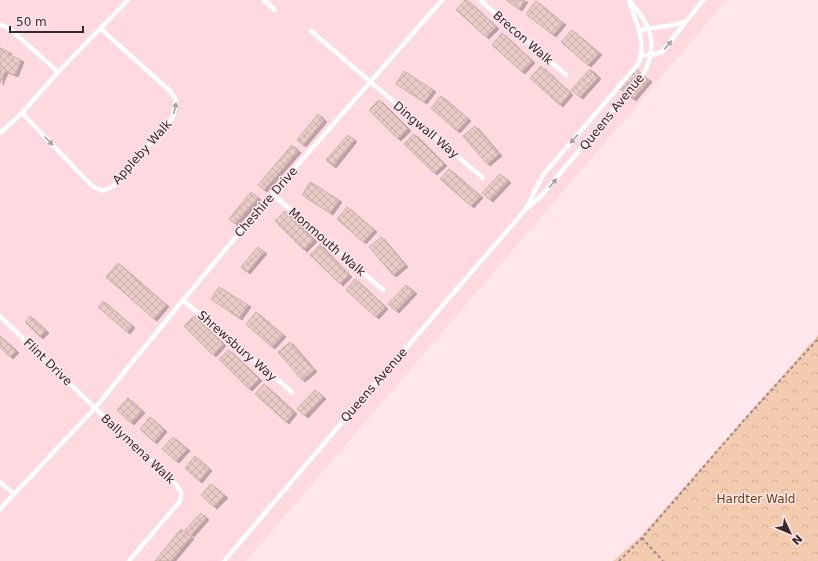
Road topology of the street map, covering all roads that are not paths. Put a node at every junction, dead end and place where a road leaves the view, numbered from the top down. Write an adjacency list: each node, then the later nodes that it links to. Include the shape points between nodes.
1 (128, 0): 10 (lane)
2 (264, 0): 7 (lane)
3 (442, 0): 18 (lane, Cheshire Drive)
4 (480, 0): 17 (lane, Brecon Walk)
5 (628, 0): 11 (lane, Queens Avenue, via 643,16); 12 (lane, Queens Avenue)
6 (703, 0): 8 (lane)
7 (275, 10)
8 (686, 21): 11 (lane); 15 (lane, one-way to 8, via 662,52)
9 (0, 24): 16 (lane, via 10,29)
10 (101, 29): 16 (lane); 19 (lane, Appleby Walk, one-way to 10, via 92,186 103,191 114,186 173,117 176,100 170,91)
11 (648, 29): 12 (lane); 15 (lane, Queens Avenue)
12 (638, 30): 14 (lane, Queens Avenue)
13 (311, 31): 18 (lane, Dingwall Way)
14 (641, 55): 15 (lane); 23 (lane, Queens Avenue, one-way to 23, via 638,64 543,175)
15 (651, 55): 23 (lane, Queens Avenue, one-way to 15, via 541,196 644,73)
16 (58, 72): 19 (lane)
17 (566, 75)
18 (370, 82): 21 (lane, Dingwall Way); 22 (lane, Cheshire Drive)
19 (22, 113): 20 (lane)
20 (0, 133)
21 (483, 178)
22 (272, 194): 24 (lane, Monmouth Walk); 25 (lane, Cheshire Drive)
23 (525, 210): 33 (lane, Queens Avenue)
24 (383, 290)
25 (183, 300): 27 (lane, Shrewsbury Way); 28 (lane, Cheshire Drive)
26 (0, 316): 28 (lane, Flint Drive)
27 (292, 392)
28 (95, 408): 30 (lane, Ballymena Walk); 32 (lane, Ballymena Walk, via 174,482 181,492 180,501)
29 (0, 482): 30 (lane)
30 (13, 493): 31 (lane, Ballymena Walk)
31 (0, 509)
32 (129, 561)
33 (224, 561)

